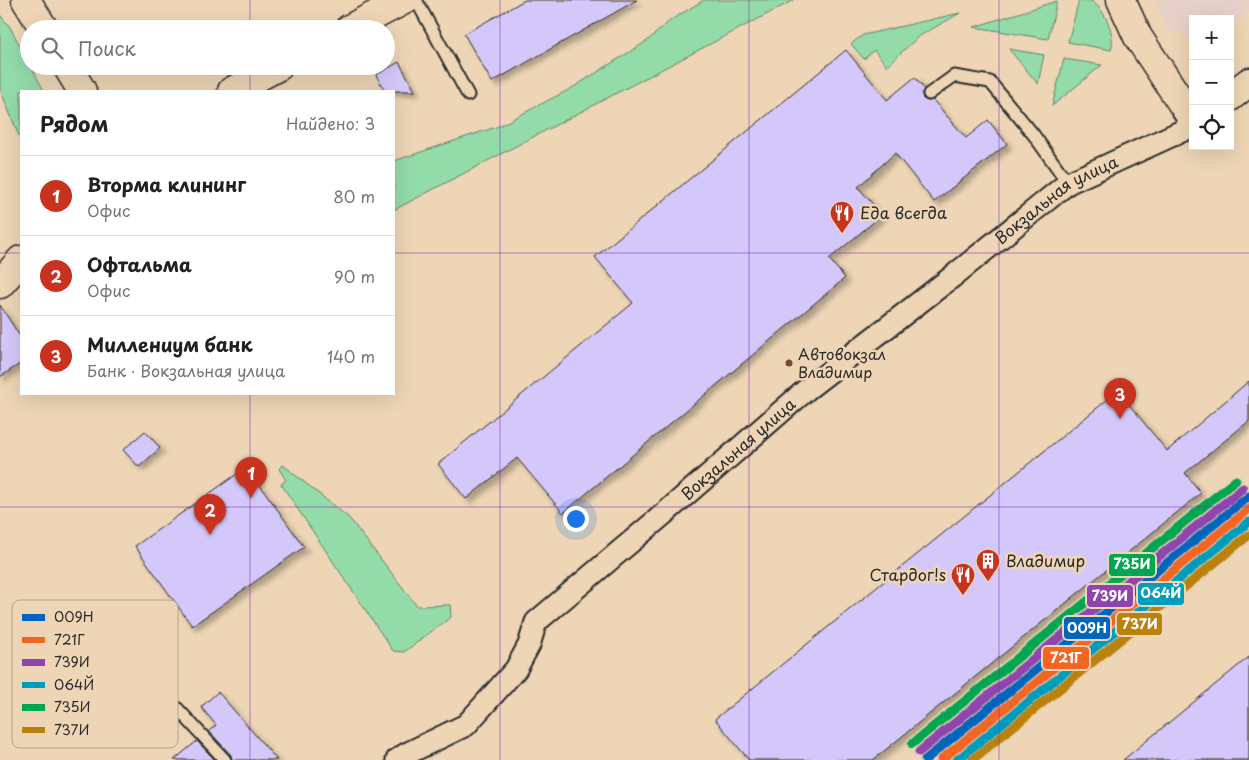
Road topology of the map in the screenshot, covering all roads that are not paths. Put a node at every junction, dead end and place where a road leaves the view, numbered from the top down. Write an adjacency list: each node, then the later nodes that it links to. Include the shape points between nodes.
1 (26, 0): 5 (main road)
2 (404, 0): 6 (main road)
3 (416, 0): 14 (lane)
4 (1121, 0): 15 (main road, via 1138,37)
5 (38, 20)
6 (366, 20)
7 (72, 75): 10 (main road)
8 (262, 75): 11 (main road)
9 (1249, 82): 13 (main road)
10 (81, 90)
11 (234, 90)
12 (928, 94): 17 (lane, via 954,76 990,82)
13 (1234, 94)
14 (468, 95)
15 (1189, 114)
16 (1189, 128): 17 (street, Вокзальная улица)
17 (1068, 183): 22 (street, Вокзальная улица, via 806,390 536,622 529,645 516,669 466,725)
18 (20, 261): 19 (main road)
19 (0, 284)
20 (178, 709): 21 (lane)
21 (225, 760)
22 (397, 760)

